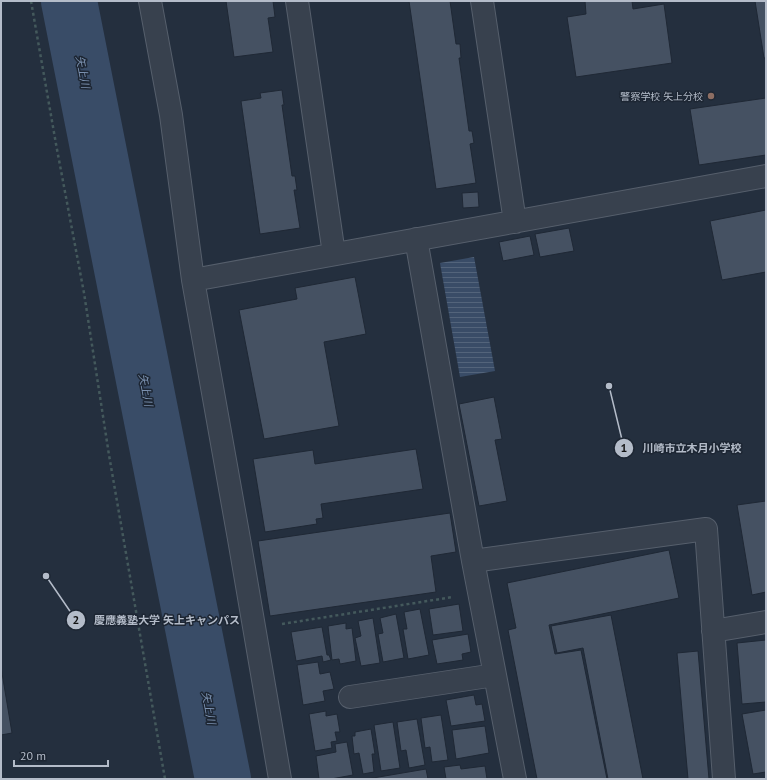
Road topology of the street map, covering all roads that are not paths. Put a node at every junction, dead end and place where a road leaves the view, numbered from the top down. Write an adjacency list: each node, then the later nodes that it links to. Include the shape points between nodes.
1 (150, 1): 8 (street, via 171,115)
2 (297, 1): 7 (street)
3 (482, 1): 5 (street)
4 (766, 176): 5 (street)
5 (515, 222): 6 (street)
6 (416, 240): 7 (street); 9 (street)
7 (334, 254): 8 (street)
8 (193, 280): 14 (street)
9 (473, 562): 11 (street, via 706,529); 12 (street)
10 (766, 622): 11 (street)
11 (713, 631): 16 (street)
12 (495, 676): 13 (street); 15 (street)
13 (350, 697)
14 (280, 779)
15 (515, 779)
16 (724, 779)

